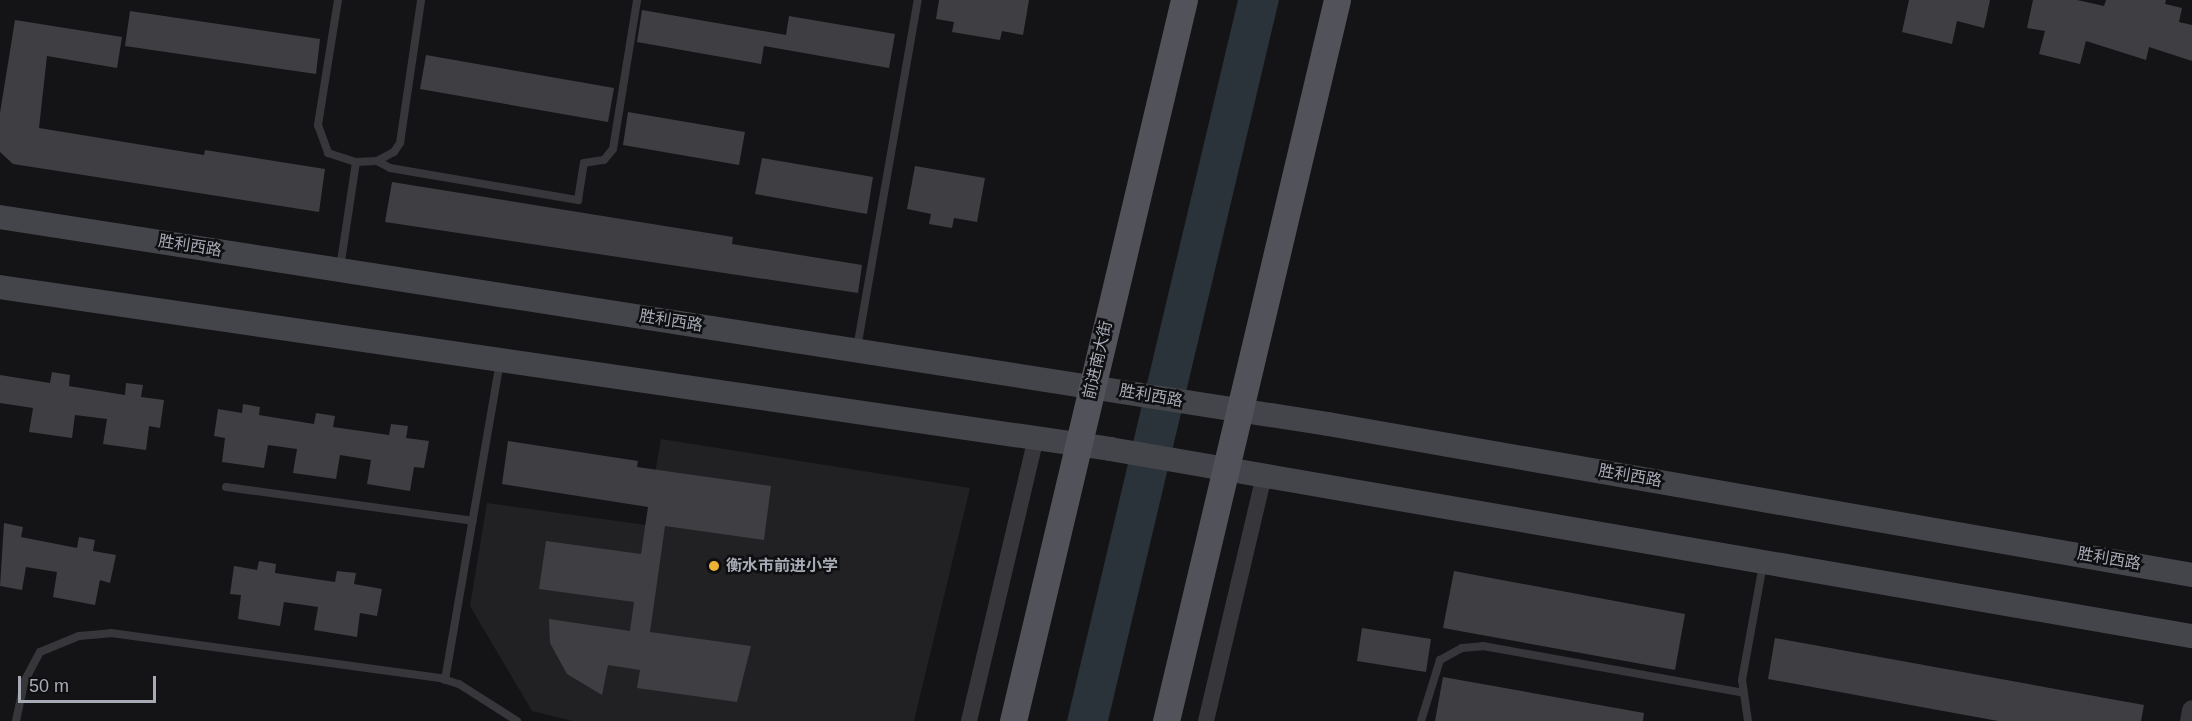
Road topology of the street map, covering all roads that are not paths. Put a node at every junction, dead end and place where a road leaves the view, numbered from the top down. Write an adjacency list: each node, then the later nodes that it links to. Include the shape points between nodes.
1 (338, 0): 8 (lane, via 318,125 328,153)
2 (421, 0): 7 (lane, via 399,143 394,152)
3 (637, 0): 7 (lane, via 613,149 604,160 584,163 578,200 390,168)
4 (918, 0): 12 (lane)
5 (1184, 0): 14 (main road, 前进南大街)
6 (1337, 0): 15 (main road)
7 (377, 161): 8 (lane)
8 (356, 162): 10 (lane)
9 (0, 217): 10 (main road, 胜利西路)
10 (339, 269): 12 (main road, 胜利西路)
11 (0, 287): 13 (main road)
12 (857, 349): 14 (main road, 胜利西路)
13 (501, 359): 16 (main road); 21 (lane)
14 (1092, 386): 15 (main road, 胜利西路); 17 (main road, 前进南大街)
15 (1240, 410): 18 (main road); 23 (main road, 胜利西路)
16 (1036, 438): 17 (main road); 30 (street)
17 (1078, 445): 18 (main road); 31 (main road, 前进南大街)
18 (1226, 469): 19 (main road); 32 (main road)
19 (1264, 476): 22 (main road); 33 (street)
20 (226, 487): 21 (lane)
21 (472, 521): 25 (lane)
22 (1764, 562): 24 (main road); 26 (lane, via 1742,680)
23 (2192, 575)
24 (2192, 636)
25 (445, 680): 28 (lane, via 94,634 40,652 24,682); 29 (lane)
26 (1744, 693): 34 (lane, via 1482,646 1462,648 1440,660); 35 (lane)
27 (2192, 710): 36 (street)
28 (16, 721)
29 (517, 721)
30 (969, 721)
31 (1013, 721)
32 (1166, 721)
33 (1206, 721)
34 (1421, 721)
35 (1748, 721)
36 (2190, 721)

